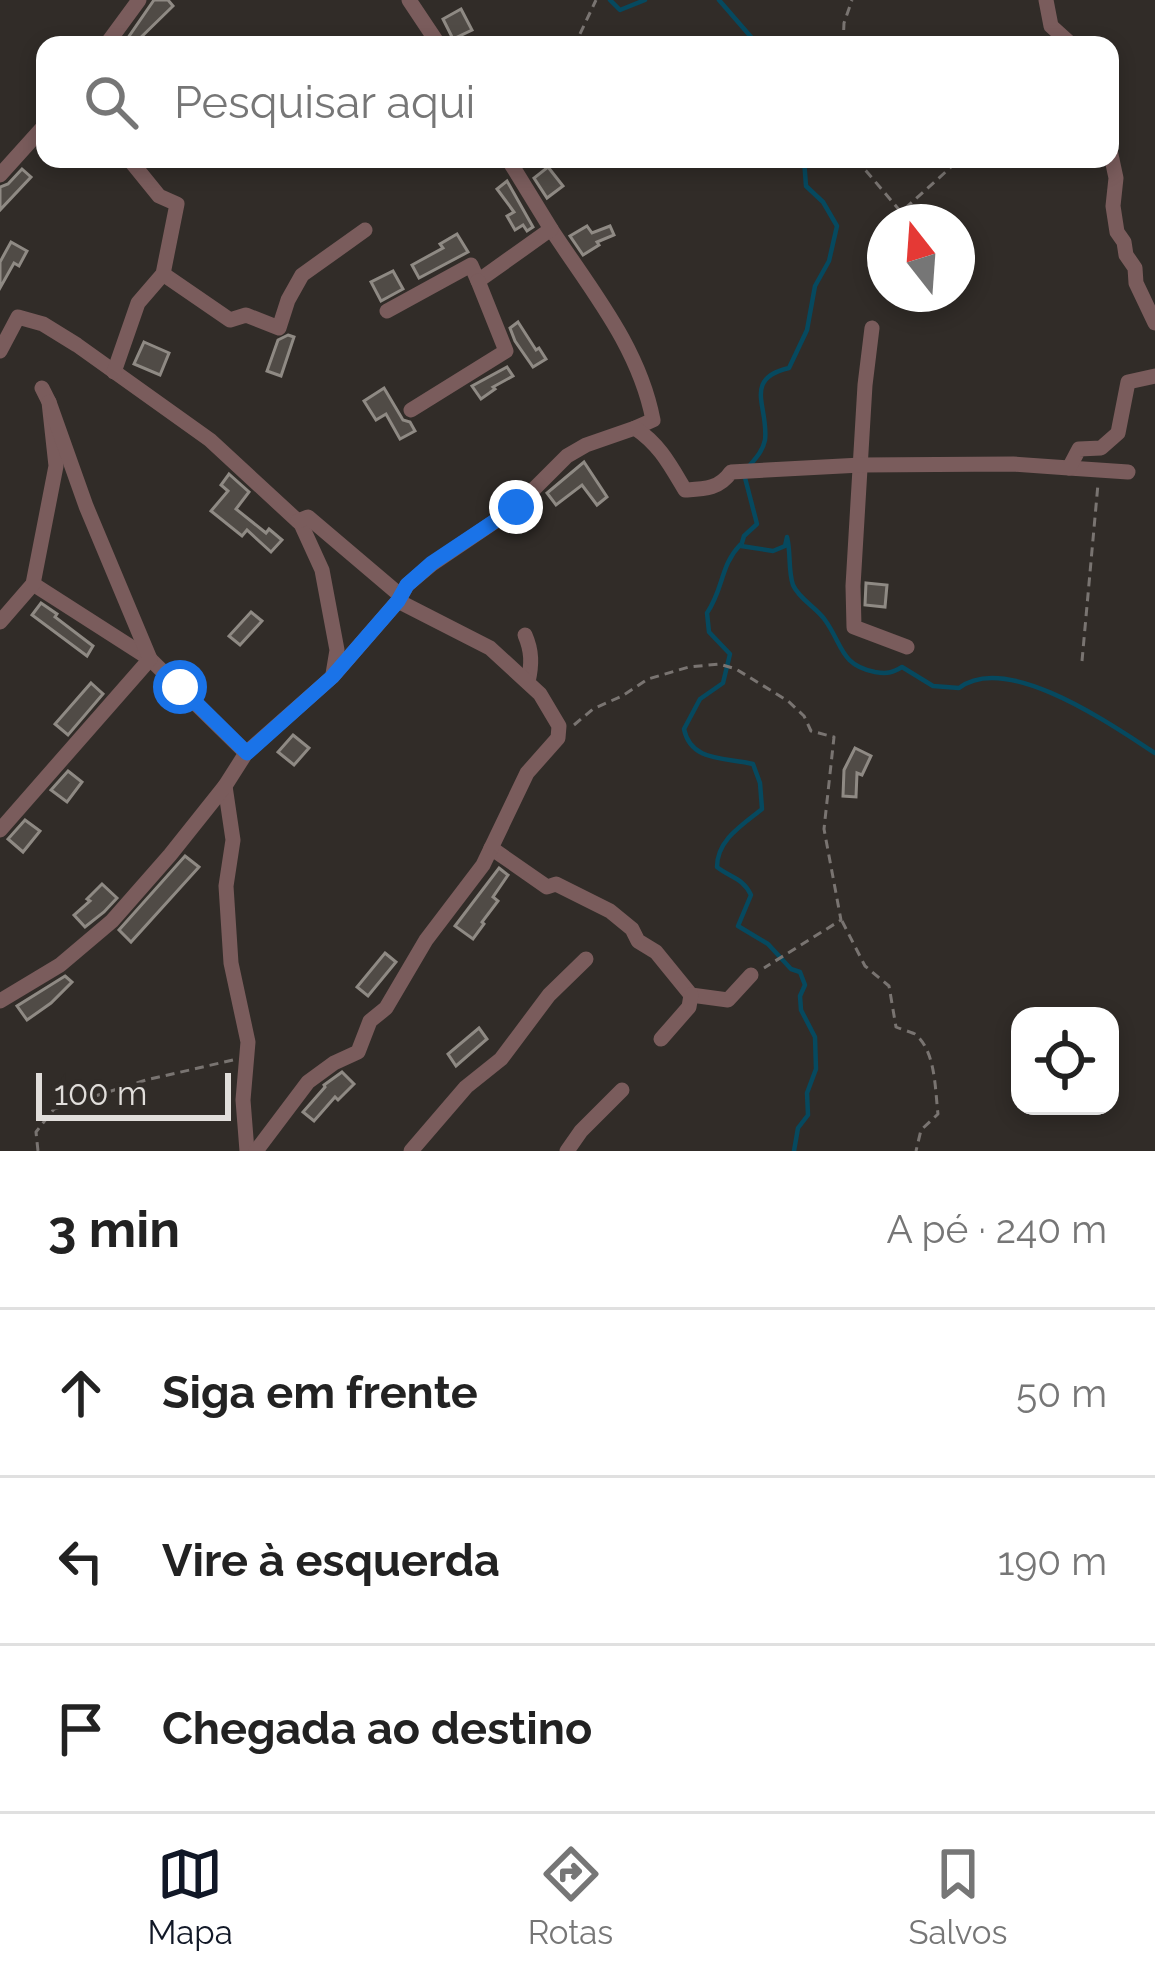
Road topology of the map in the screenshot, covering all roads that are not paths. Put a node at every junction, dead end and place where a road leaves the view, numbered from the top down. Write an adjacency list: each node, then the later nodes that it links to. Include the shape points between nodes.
1 (139, 0): 4 (street)
2 (409, 0): 5 (street)
3 (1046, 0): 6 (street, via 1051,26)
4 (113, 36)
5 (433, 36)
6 (1062, 36)
7 (36, 135): 11 (street)
8 (137, 168): 14 (street, via 177,204)
9 (514, 168): 12 (street)
10 (1114, 168): 17 (street, via 1117,232)
11 (0, 175)
12 (551, 229): 15 (street); 23 (street, via 647,388 653,420)
13 (365, 230): 14 (street, via 302,275 278,328 245,316 230,320)
14 (163, 274): 20 (street, via 139,303)
15 (478, 281): 16 (street, via 471,266); 22 (street, via 506,351)
16 (387, 310)
17 (1155, 323)
18 (872, 328): 24 (street)
19 (0, 351): 20 (street, via 18,317 43,324)
20 (115, 372): 27 (street, via 210,440)
21 (1155, 376): 25 (street, via 1128,382 1118,434 1101,448 1079,449)
22 (411, 410)
23 (635, 428): 24 (street, via 666,456 685,490 711,489 731,472); 29 (street, via 567,456 516,507 432,563)
24 (861, 465): 25 (street); 32 (street, via 854,627)
25 (1069, 468): 26 (street)
26 (1128, 472)
27 (298, 521): 29 (street, via 308,517); 34 (street, via 322,570 337,650)
28 (33, 584): 30 (street); 33 (street); 33 (street, via 56,466 46,395)
29 (399, 599): 34 (street); 35 (street, via 490,648)
30 (0, 622)
31 (525, 635): 35 (street)
32 (907, 647)
33 (150, 659): 36 (street); 38 (street)
34 (332, 677): 36 (street)
35 (528, 682): 39 (street, via 559,726 558,738 527,773)
36 (247, 753): 37 (street)
37 (225, 786): 43 (street, via 112,921); 46 (street, via 233,840 226,886 231,963 248,1042)
38 (0, 830)
39 (491, 848): 42 (street, via 548,887 610,911); 47 (street, via 370,1021 358,1052 308,1082)
40 (586, 958): 48 (street)
41 (751, 974): 42 (street, via 728,1000)
42 (691, 995): 44 (street)
43 (0, 1001)
44 (661, 1039)
45 (622, 1090): 49 (street)
46 (247, 1151)
47 (256, 1151)
48 (411, 1151)
49 (567, 1151)

